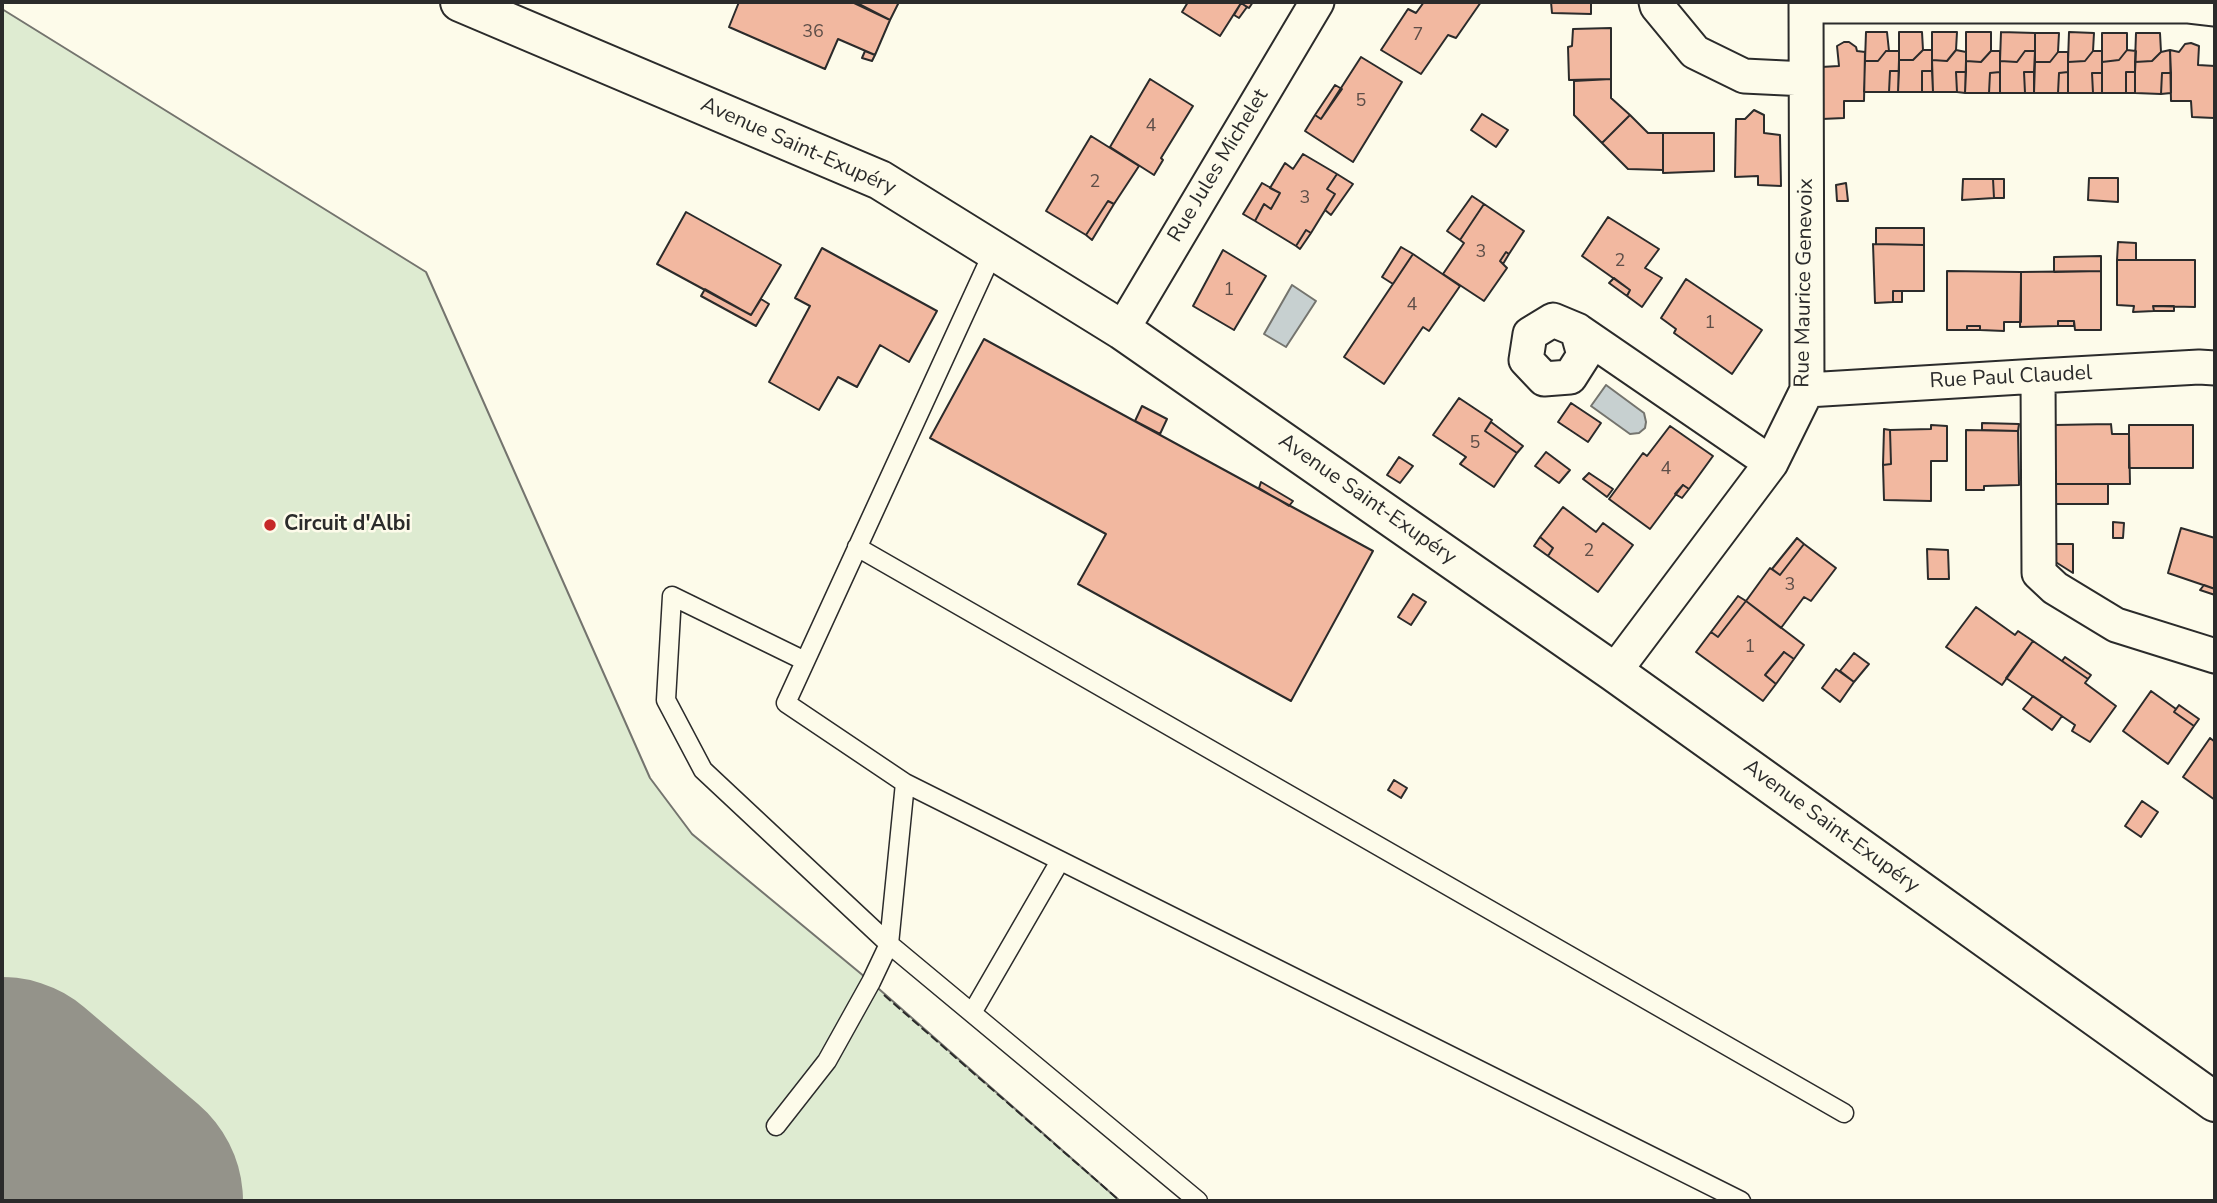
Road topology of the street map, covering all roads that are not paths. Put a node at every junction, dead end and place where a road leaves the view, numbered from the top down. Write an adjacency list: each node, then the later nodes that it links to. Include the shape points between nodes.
1 (460, 2): 7 (street, Avenue Saint-Exupéry, via 880,180)
2 (1317, 2): 8 (street, Rue Jules Michelet)
3 (1656, 2): 6 (street, via 1695,52 1744,76)
4 (1806, 4): 5 (street); 6 (street, Rue Maurice Genevoix)
5 (2215, 9)
6 (1807, 79): 12 (street, Rue Maurice Genevoix)
7 (994, 250): 8 (street, Avenue Saint-Exupéry); 14 (lane)
8 (1122, 330): 17 (street, Avenue Saint-Exupéry)
9 (1577, 330): 13 (street)
10 (2215, 368): 11 (street, Rue Paul Claudel)
11 (2038, 376): 12 (street, Rue Paul Claudel); 15 (street, via 2039,573 2116,625)
12 (1807, 390): 13 (street, Rue Maurice Genevoix)
13 (1771, 463): 17 (street, Rue Maurice Genevoix)
14 (857, 547): 16 (lane); 23 (lane)
15 (2215, 656)
16 (805, 661): 18 (lane, via 786,703); 20 (lane, via 672,596 666,700 703,770)
17 (1614, 672): 22 (street, Avenue Saint-Exupéry)
18 (905, 783): 19 (lane); 20 (lane)
19 (1060, 861): 21 (lane); 26 (lane)
20 (889, 944): 21 (lane); 24 (lane, via 827,1061)
21 (972, 1013): 25 (lane)
22 (2215, 1102)
23 (1844, 1113)
24 (776, 1126)
25 (1198, 1201)
26 (1741, 1201)

